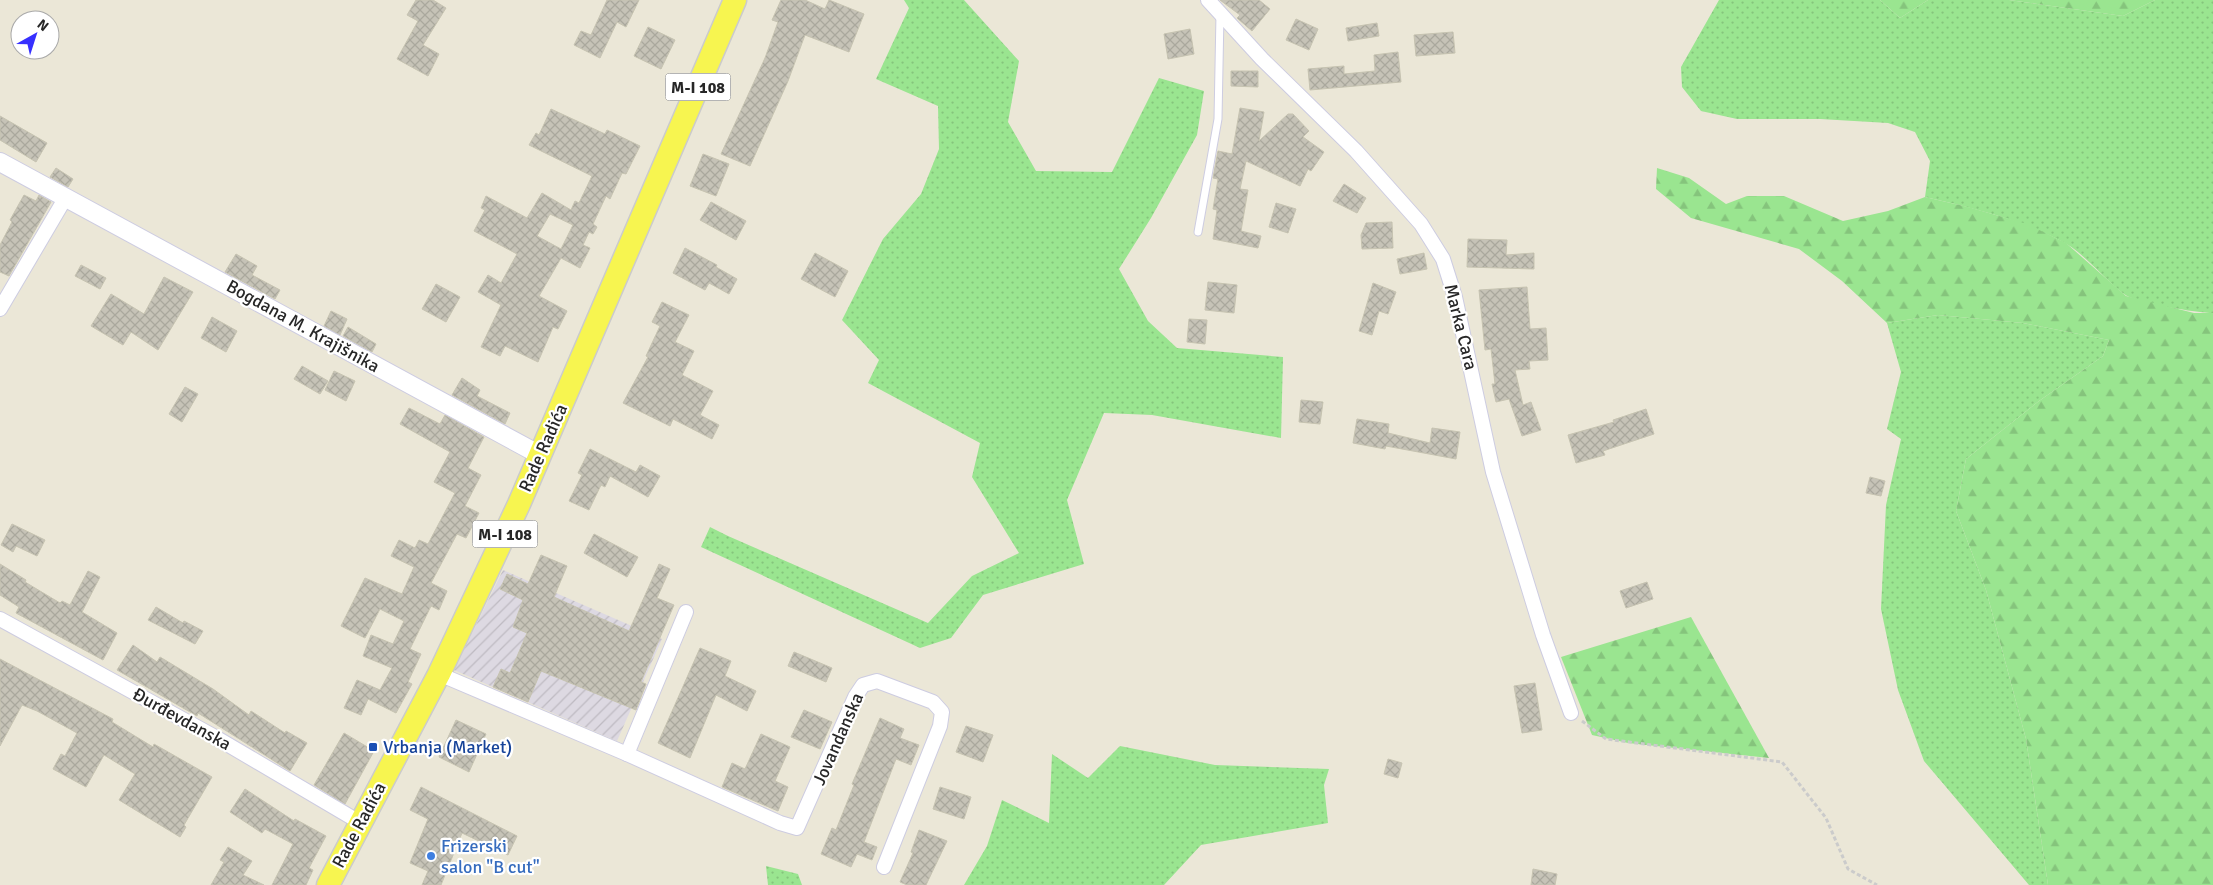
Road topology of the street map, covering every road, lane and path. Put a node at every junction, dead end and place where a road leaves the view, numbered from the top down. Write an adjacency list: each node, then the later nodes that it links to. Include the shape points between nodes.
1 (735, 0): 8 (main road, Rade Radića / M-I 108)
2 (1208, 0): 3 (street, Marka Cara)
3 (1220, 14): 6 (lane, via 1218,119); 12 (street, Marka Cara, via 1379,177 1421,224 1443,259 1457,306 1494,472 1543,634)
4 (0, 162): 5 (street, Bogdana M. Krajišnika)
5 (66, 197): 7 (street); 8 (street, Bogdana M. Krajišnika)
6 (1198, 232)
7 (0, 309)
8 (540, 455): 11 (main road, Rade Radića / M-I 108)
9 (686, 612): 13 (street)
10 (0, 619): 14 (street, Đurđevdanska, via 215,737)
11 (439, 674): 13 (street, Jovandanska); 14 (main road, Rade Radića / M-I 108)
12 (1571, 713): 17 (path, via 1606,739 1782,762 1826,818 1848,869)
13 (627, 754): 15 (street, Jovandanska, via 797,828 863,685 877,681 933,702 942,712 940,726)
14 (361, 823): 16 (main road, Rade Radića / M-I 108)
15 (884, 867)
16 (328, 885)
17 (1878, 885)

